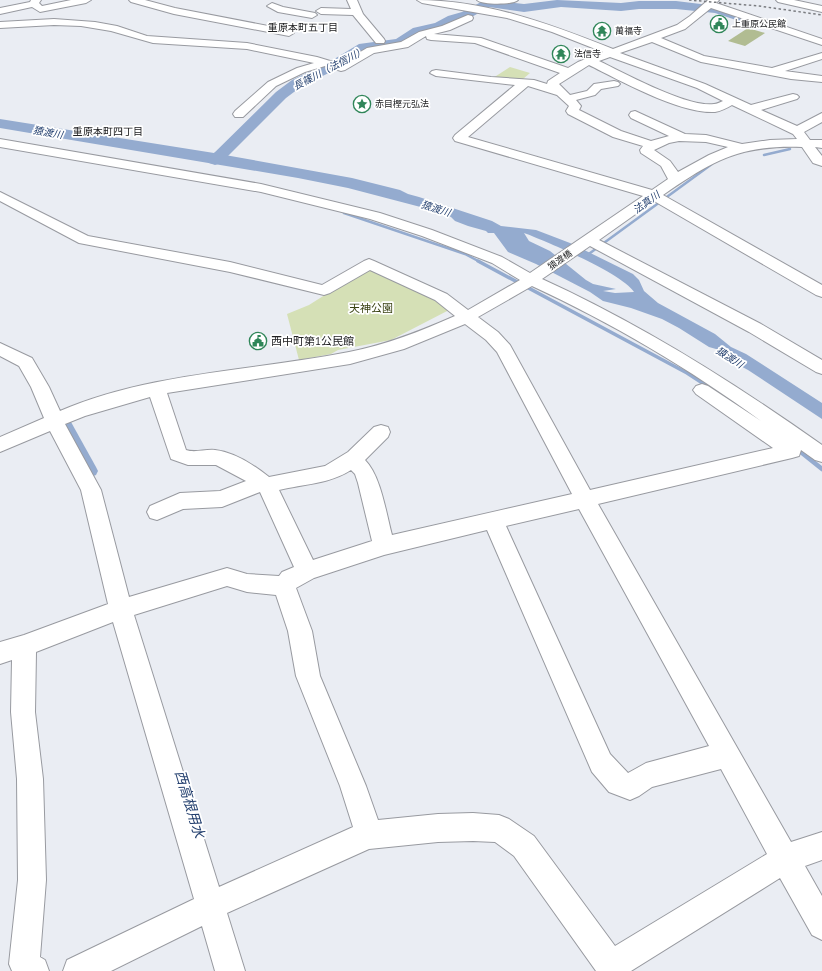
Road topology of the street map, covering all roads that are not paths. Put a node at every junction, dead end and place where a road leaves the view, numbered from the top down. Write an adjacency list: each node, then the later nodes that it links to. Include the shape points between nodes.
1 (86, 0): 7 (street, via 40,9)
2 (90, 0): 23 (street, via 84,6 91,17)
3 (352, 0): 17 (street)
4 (422, 0): 12 (street)
5 (513, 0): 12 (street)
6 (780, 0): 13 (street)
7 (37, 1): 14 (street, via 23,9)
8 (141, 1): 9 (street); 20 (street)
9 (122, 4)
10 (708, 5): 30 (street, via 681,27); 33 (street)
11 (272, 6): 16 (street)
12 (481, 7): 19 (street); 29 (street, via 446,28); 35 (street, via 532,22)
13 (822, 9)
14 (0, 11)
15 (322, 11): 17 (street)
16 (291, 12): 21 (street); 21 (street, via 308,14 295,20)
17 (358, 13): 18 (street); 32 (street)
18 (372, 13)
19 (452, 14)
20 (213, 19): 24 (street, via 212,22); 26 (street, via 256,26)
21 (282, 19): 26 (street)
22 (0, 25): 23 (street, via 57,22)
23 (86, 25): 31 (street, via 109,27 140,38)
24 (199, 27)
25 (187, 31): 31 (street)
26 (269, 31): 27 (street)
27 (290, 33)
28 (403, 33): 32 (street, via 394,39)
29 (417, 38): 39 (street, via 404,45 371,50 341,68); 42 (street, via 450,37 477,40)
30 (652, 38): 35 (street); 40 (street, via 701,59)
31 (168, 41): 39 (street, via 240,45)
32 (380, 41): 34 (street)
33 (822, 42)
34 (362, 43)
35 (610, 53): 38 (street); 49 (street)
36 (339, 56): 39 (street)
37 (822, 56): 41 (street)
38 (590, 61): 42 (street); 52 (street, via 686,104 715,108)
39 (318, 63): 54 (street, via 272,84)
40 (737, 66): 41 (street); 44 (street)
41 (773, 71): 46 (street, via 791,76)
42 (569, 72): 50 (street, via 552,83)
43 (436, 73): 47 (street)
44 (727, 74)
45 (713, 79): 49 (street)
46 (822, 79)
47 (526, 82): 50 (street); 67 (street, via 459,138)
48 (614, 84): 50 (street, via 598,86 591,93)
49 (701, 86): 52 (street)
50 (564, 95): 62 (street, via 575,106 572,111 592,123)
51 (794, 97): 53 (street)
52 (732, 100): 53 (street)
53 (750, 109): 57 (street)
54 (239, 114)
55 (635, 115): 58 (street)
56 (822, 117): 57 (street)
57 (797, 131): 60 (street)
58 (682, 136): 62 (street); 63 (street, via 711,139)
59 (0, 143): 69 (street, via 261,188 374,216 497,260)
60 (805, 143): 61 (street, 猿渡橋); 63 (street, 猿渡橋, via 774,143); 64 (street)
61 (822, 144)
62 (651, 145): 65 (street, via 646,150 670,167 671,174)
63 (743, 148): 65 (street, 猿渡橋, via 721,154)
64 (822, 162)
65 (676, 180): 67 (street, 猿渡橋)
66 (0, 196): 71 (street, via 84,240 230,267 324,290 369,264 441,297)
67 (659, 198): 68 (street, 猿渡橋); 70 (street)
68 (596, 244): 69 (street, 猿渡橋); 73 (street, via 755,328)
69 (531, 280): 71 (street, 猿渡橋); 79 (street, via 577,301 688,364 748,402)
70 (822, 292)
71 (467, 317): 74 (street, 猿渡橋, via 421,338 350,358); 82 (street, via 504,348)
72 (0, 349): 76 (street, via 26,362)
73 (822, 368)
74 (157, 389): 76 (street, 猿渡橋, via 110,400); 81 (street, via 178,454 203,459 217,458 254,476)
75 (702, 390): 82 (street, via 792,452)
76 (54, 420): 78 (street, 猿渡橋); 88 (street, via 90,490)
77 (382, 432): 80 (street)
78 (0, 445)
79 (822, 455)
80 (353, 460): 81 (street, via 322,474); 85 (street, via 363,470 368,483)
81 (264, 484): 83 (street, via 222,499 180,501); 86 (street)
82 (585, 500): 84 (street); 90 (street)
83 (157, 512)
84 (493, 521): 85 (street); 90 (street, via 601,763 618,783 630,787 646,776)
85 (384, 546): 86 (street)
86 (307, 571): 87 (street, via 290,579)
87 (284, 586): 88 (street, via 247,583 227,578); 91 (street, via 300,631 308,676 353,786)
88 (122, 609): 89 (street); 94 (street)
89 (12, 650): 97 (street, via 24,712 30,779 32,880 24,964)
90 (727, 754): 93 (street)
91 (369, 835): 94 (street); 96 (street, via 438,828 499,829 524,846)
92 (822, 846): 93 (street)
93 (786, 858): 95 (street); 96 (street)
94 (211, 906): 98 (street); 99 (street)
95 (822, 925)
96 (612, 969)
97 (34, 971)
98 (78, 971)
99 (230, 971)

